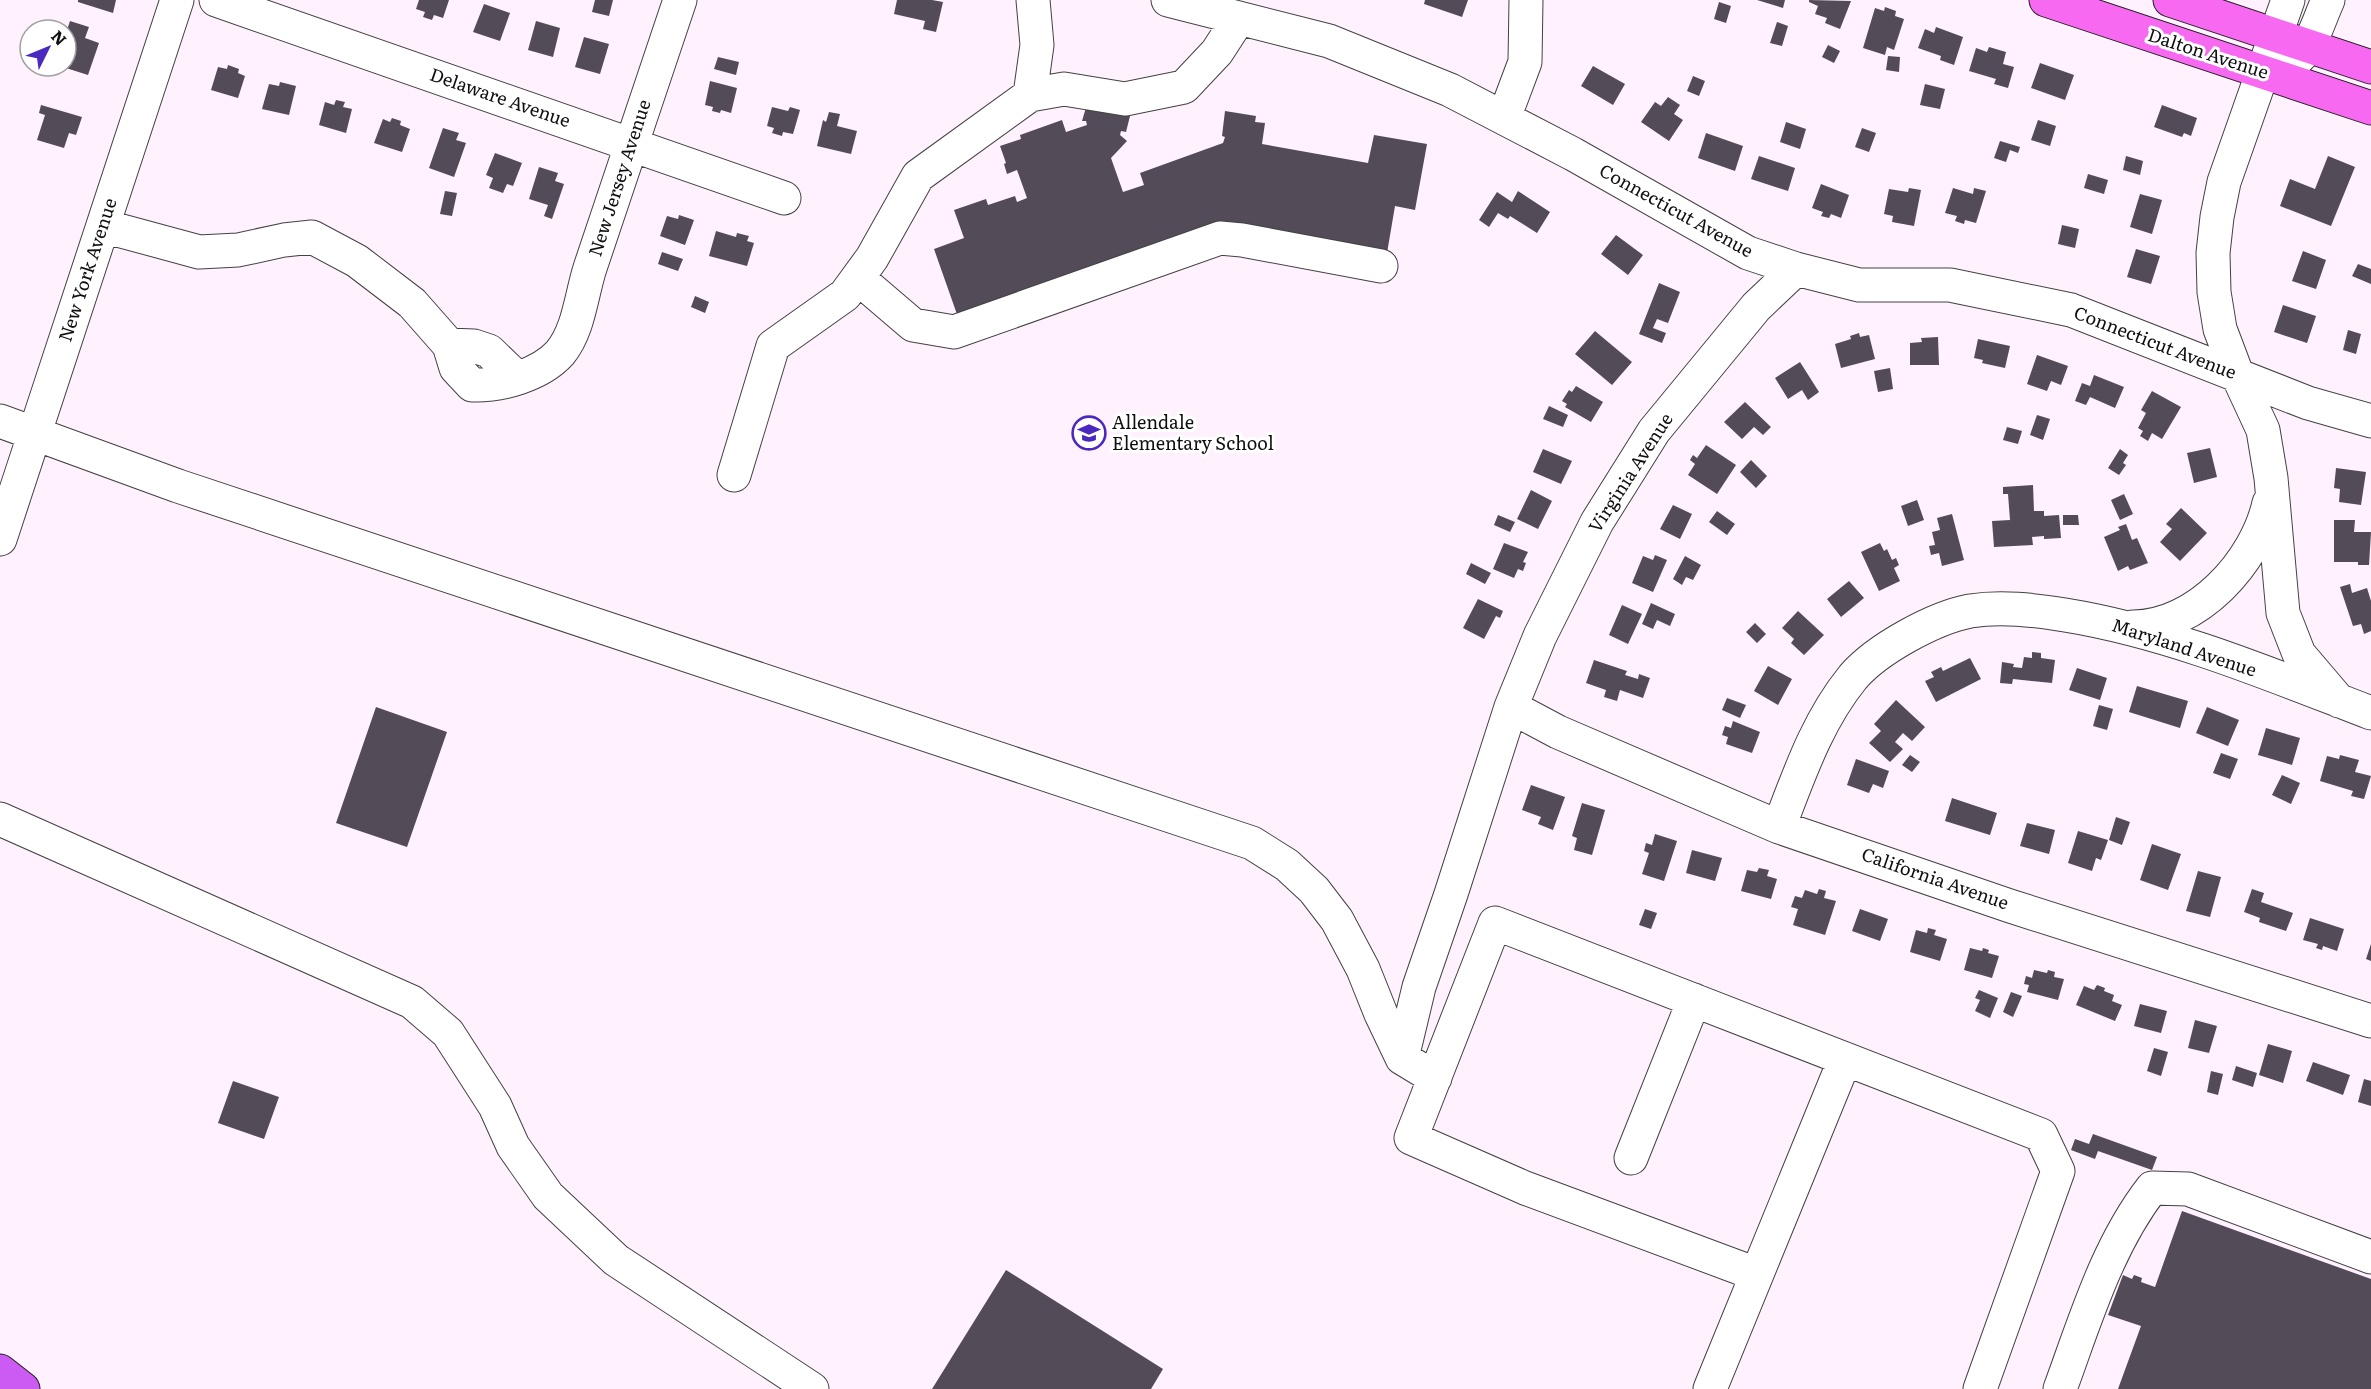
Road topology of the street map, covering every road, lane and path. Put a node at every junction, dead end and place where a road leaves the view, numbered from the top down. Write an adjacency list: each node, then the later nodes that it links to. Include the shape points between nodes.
1 (177, 0): 21 (street, New York Avenue)
2 (216, 0): 19 (street, Delaware Avenue)
3 (680, 0): 19 (street, New Jersey Avenue)
4 (1033, 0): 16 (street, via 1037,45)
5 (1168, 0): 11 (street, Connecticut Avenue)
6 (1526, 0): 18 (street, via 1526,63)
7 (2046, 0): 15 (main road, Dalton Avenue)
8 (2170, 0): 12 (main road)
9 (2288, 0): 12 (street)
10 (2328, 0): 13 (street)
11 (1239, 18): 16 (street, via 1216,52 1184,87 1125,99 1064,88); 18 (street, Connecticut Avenue, via 1329,41 1450,90)
12 (2275, 35): 13 (main road); 15 (street)
13 (2310, 46): 14 (main road); 15 (street, via 2289,66)
14 (2371, 67)
15 (2262, 72): 17 (main road, Dalton Avenue); 25 (street, via 2224,182 2213,253 2220,329)
16 (1030, 95): 24 (street, via 918,176)
17 (2371, 108)
18 (1504, 118): 23 (street, Connecticut Avenue, via 1748,253)
19 (632, 143): 20 (street, Delaware Avenue); 21 (street, New Jersey Avenue, via 571,337 558,354 538,369 489,386 472,385 456,368 449,345 412,303 357,261 312,237 238,250 199,252)
20 (784, 198)
21 (103, 226): 28 (street, New York Avenue)
22 (1381, 266): 24 (street, via 1220,238 954,332 913,325)
23 (1796, 269): 25 (street, Connecticut Avenue, via 1859,285 1950,285 2070,310); 34 (street, Virginia Avenue, via 1749,315 1654,431 1597,522 1540,636)
24 (858, 278): 29 (street, via 846,295 773,346)
25 (2237, 375): 26 (street, Connecticut Avenue, via 2308,403); 30 (street, via 2263,430)
26 (2371, 421)
27 (0, 422): 28 (street)
28 (34, 432): 31 (street, New York Avenue); 40 (street, via 178,486 1252,843 1287,865 1314,890 1337,920 1364,969)
29 (734, 475)
30 (2271, 495): 32 (street, via 2259,535 2220,586 2183,615 2144,627); 33 (street, via 2283,613 2299,654)
31 (0, 539)
32 (2122, 627): 33 (street, Maryland Avenue, via 2166,638); 37 (street, Maryland Avenue, via 2027,609 1970,611 1931,623 1893,645 1855,675 1835,702 1811,744)
33 (2339, 701): 35 (street, Maryland Avenue)
34 (1511, 707): 37 (street, California Avenue, via 1558,732); 40 (street, Virginia Avenue, via 1419,987)
35 (2371, 713)
36 (0, 819): 48 (street, via 412,1002 448,1033 495,1106 513,1146 548,1196 616,1260)
37 (1779, 827): 39 (street, California Avenue, via 2010,906)
38 (1694, 1000): 41 (street); 42 (street, via 1495,922); 43 (street)
39 (2371, 1021)
40 (1402, 1058): 42 (street)
41 (1845, 1059): 45 (street); 50 (street, via 2041,1135 2058,1171)
42 (1435, 1078): 45 (street, via 1411,1138 1525,1188)
43 (1631, 1158)
44 (2371, 1257): 51 (street, via 2188,1189 2152,1188 2136,1209 2095,1292)
45 (1756, 1274): 49 (street)
46 (0, 1371): 47 (highway)
47 (22, 1389)
48 (812, 1389)
49 (1710, 1389)
50 (1980, 1389)
51 (2060, 1389)

